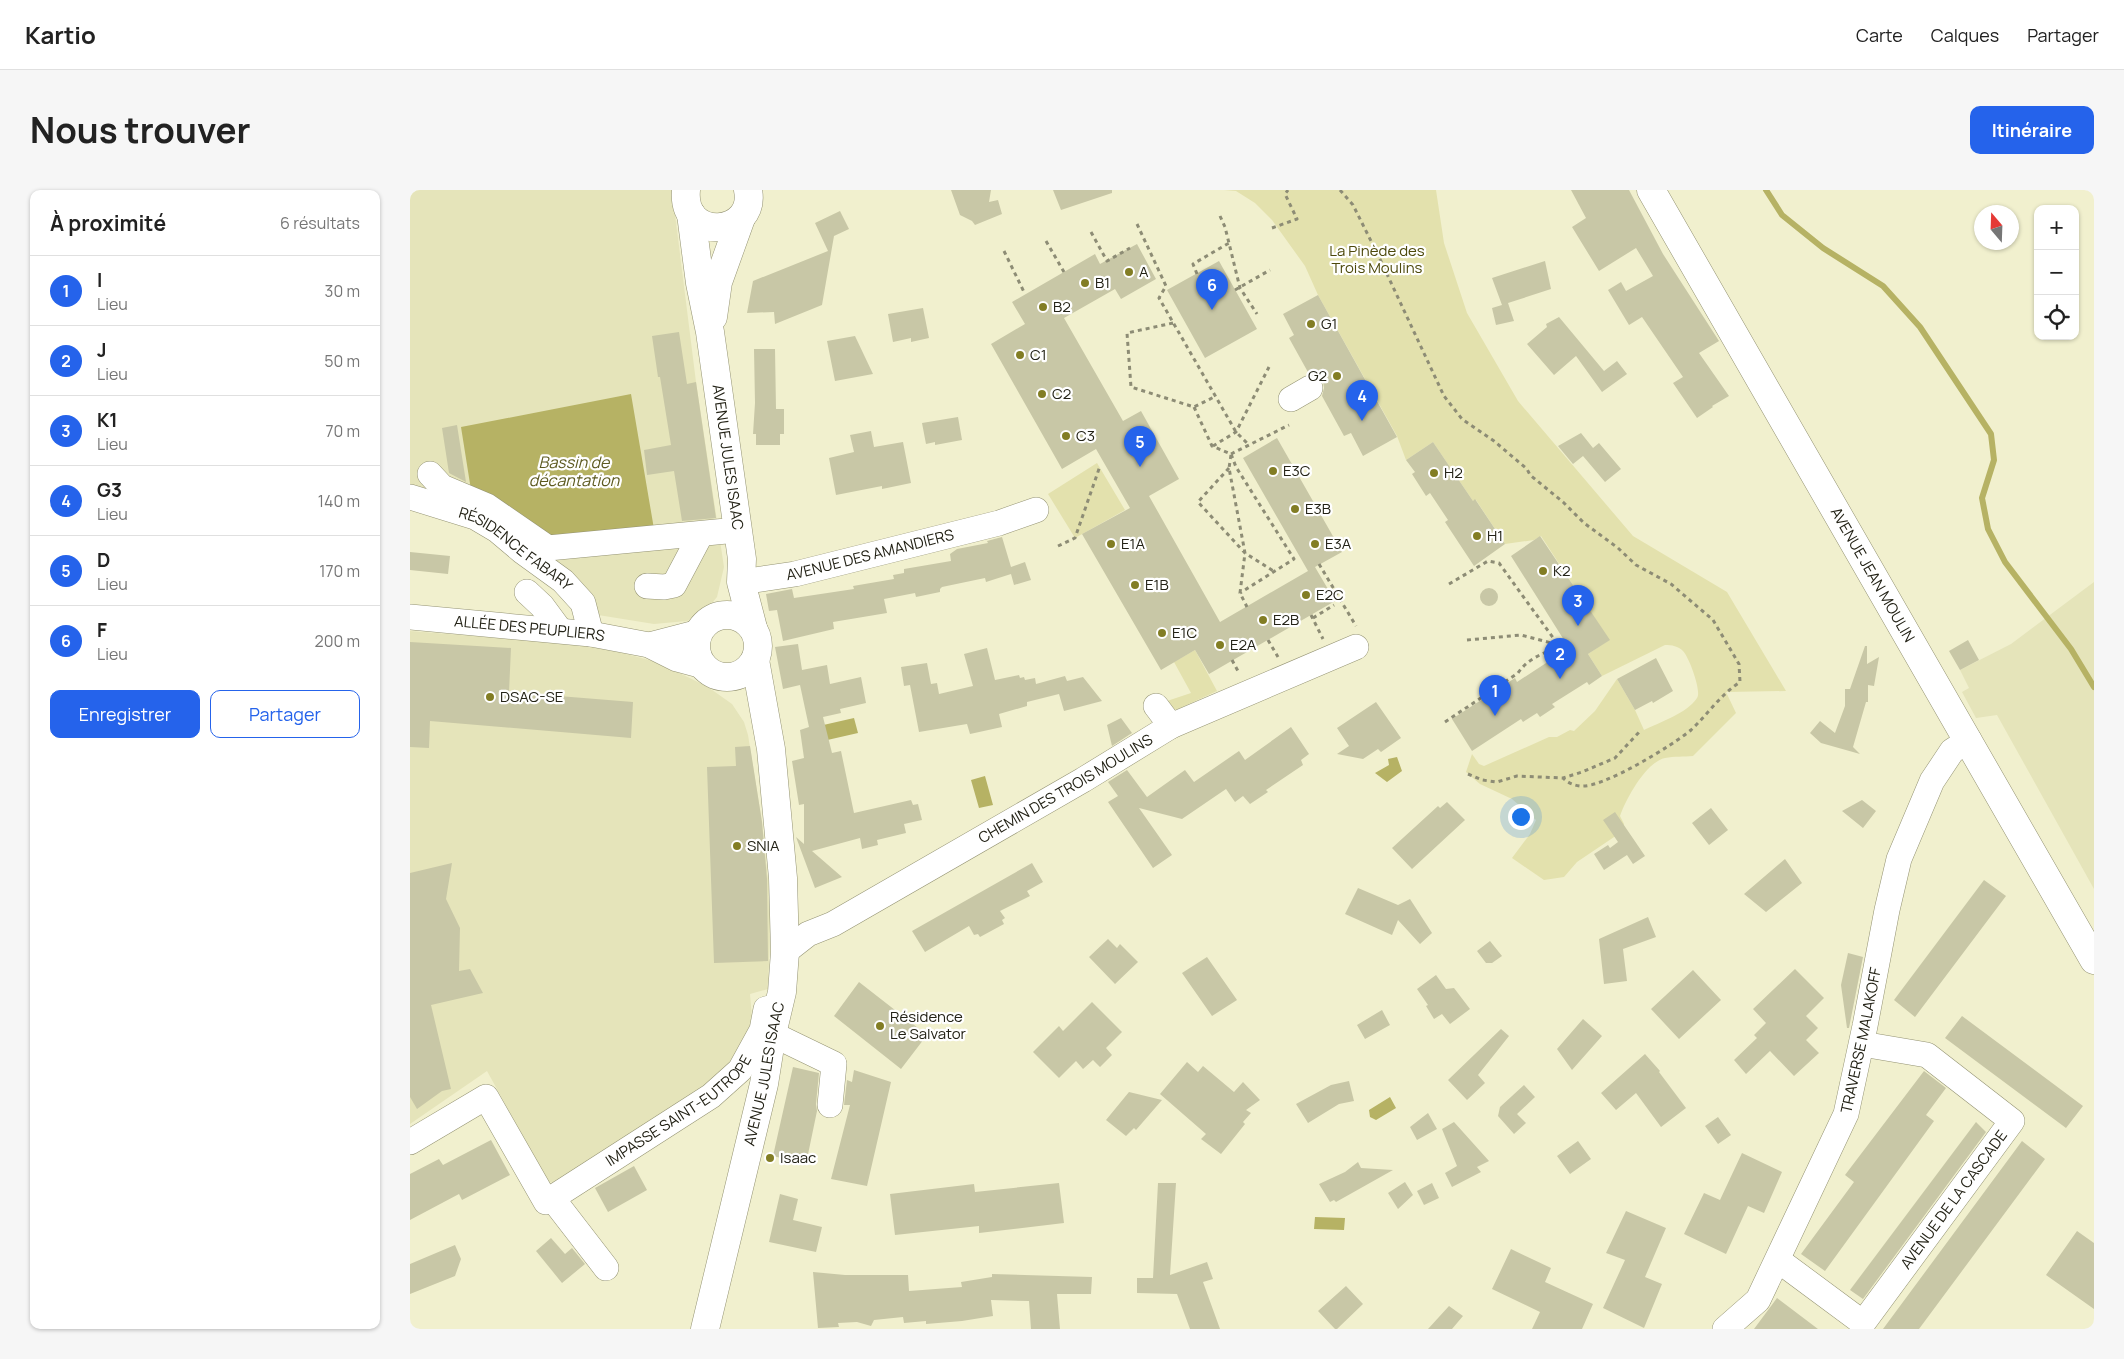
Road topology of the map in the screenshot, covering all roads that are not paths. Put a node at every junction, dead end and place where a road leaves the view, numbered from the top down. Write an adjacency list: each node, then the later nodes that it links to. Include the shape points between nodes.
1 (1651, 190): 25 (main road, AVENUE JEAN MOULIN)
2 (750, 200): 3 (main road, via 726,227 716,228 698,222); 4 (main road, AVENUE JULES ISAAC, via 718,282)
3 (689, 202): 4 (main road, AVENUE JULES ISAAC)
4 (710, 332): 8 (main road, AVENUE JULES ISAAC)
5 (430, 474): 9 (street, via 442,488 487,506 548,548)
6 (410, 497): 18 (street, RÉSIDENCE FABARY, via 476,517 497,530 563,581 583,604)
7 (1036, 510): 10 (street, AVENUE DES AMANDIERS, via 999,523 795,574)
8 (737, 530): 9 (street); 10 (main road, AVENUE JULES ISAAC, via 742,559)
9 (701, 534): 11 (street, via 674,585)
10 (741, 582): 13 (main road, AVENUE JULES ISAAC); 15 (main road, AVENUE JULES ISAAC)
11 (647, 586)
12 (527, 592): 16 (street)
13 (721, 615): 15 (main road, via 733,615); 17 (main road, via 704,624)
14 (410, 617): 16 (street, ALLÉE DES PEUPLIERS)
15 (753, 628): 21 (main road, via 758,638)
16 (559, 629): 18 (street, ALLÉE DES PEUPLIERS)
17 (699, 632): 20 (street, ALLÉE DES PEUPLIERS); 22 (main road, via 698,656)
18 (591, 634): 20 (street, ALLÉE DES PEUPLIERS)
19 (1356, 637): 24 (street, CHEMIN DES TROIS MOULINS)
20 (648, 645): 22 (street, ALLÉE DES PEUPLIERS)
21 (755, 660): 22 (main road, via 742,673); 26 (main road, AVENUE JULES ISAAC, via 771,749)
22 (713, 672): 26 (main road, AVENUE JULES ISAAC, via 742,696 750,711)
23 (1156, 706): 24 (street)
24 (1171, 726): 28 (street, CHEMIN DES TROIS MOULINS, via 833,924 808,934)
25 (1969, 740): 27 (main road, AVENUE JEAN MOULIN, via 2017,829); 31 (street, TRAVERSE MALAKOFF, via 1952,751 1932,781 1899,859)
26 (777, 813): 28 (main road, AVENUE JULES ISAAC)
27 (2090, 943)
28 (786, 952): 29 (main road, AVENUE JULES ISAAC)
29 (779, 1005): 30 (main road, AVENUE JULES ISAAC); 34 (street, IMPASSE SAINT-EUTROPE, via 766,1009 762,1030 740,1070 712,1096)
30 (772, 1034): 32 (street, via 834,1064); 38 (main road, AVENUE JULES ISAAC, via 764,1084)
31 (1862, 1044): 35 (street, TRAVERSE MALAKOFF, via 1846,1114); 37 (street, AVENUE DE LA CASCADE, via 1927,1056 2012,1121)
32 (830, 1105)
33 (410, 1142): 34 (street, via 486,1097 546,1202)
34 (552, 1198): 36 (street)
35 (1778, 1260): 37 (street, AVENUE DE LA CASCADE); 39 (street, TRAVERSE MALAKOFF, via 1758,1300)
36 (606, 1268)
37 (1861, 1326)
38 (705, 1329)
39 (1725, 1329)

